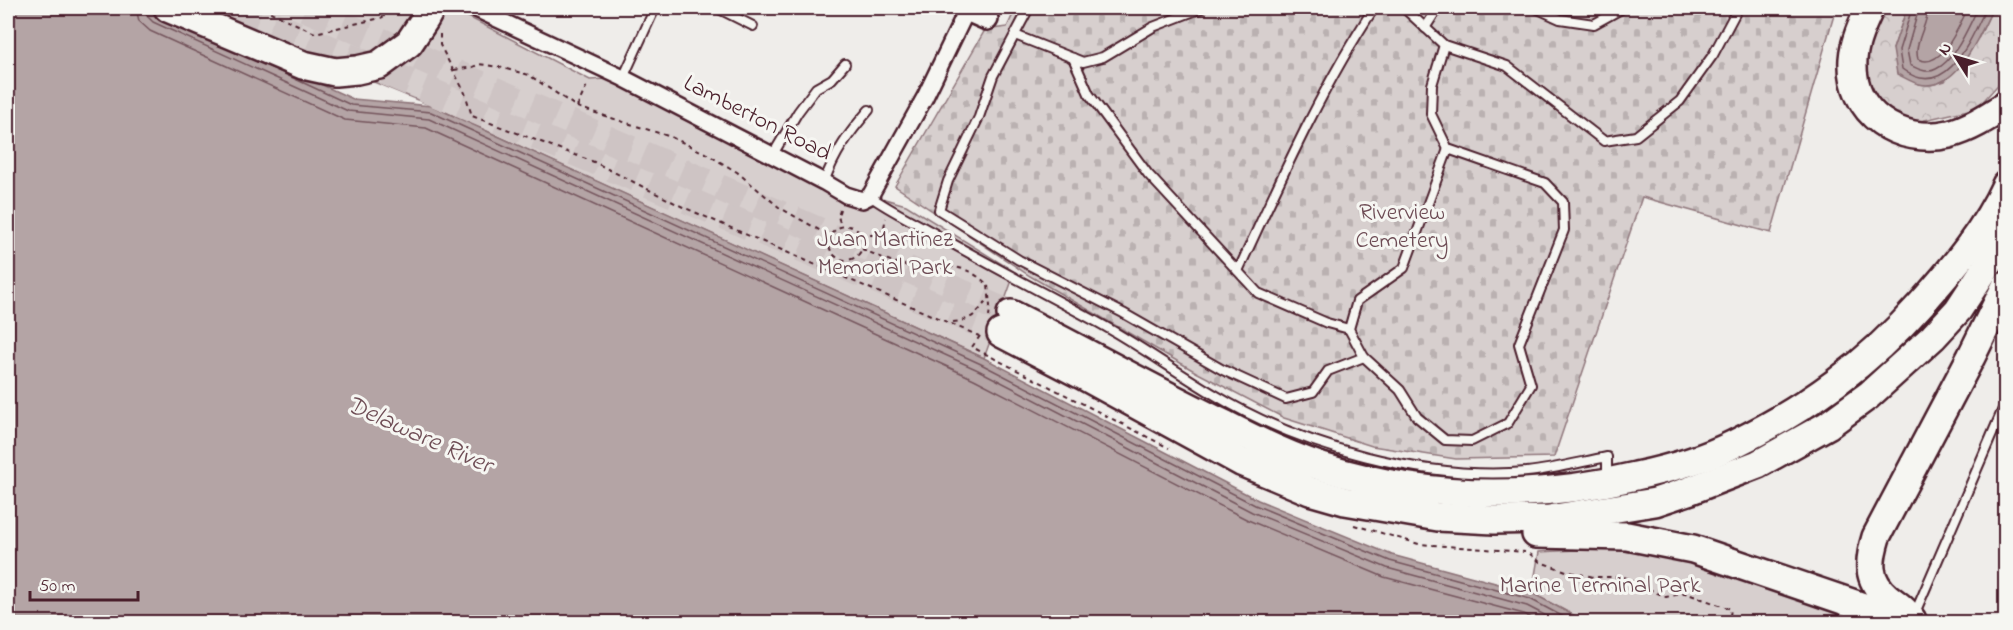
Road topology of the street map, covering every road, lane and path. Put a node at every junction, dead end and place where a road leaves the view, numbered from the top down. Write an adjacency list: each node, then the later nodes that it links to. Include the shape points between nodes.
1 (168, 8): 17 (highway, via 303,65 335,72 379,65 409,43 425,19)
2 (262, 8): 3 (path, via 315,33 381,18)
3 (399, 8)
4 (474, 8): 25 (street, Lamberton Road)
5 (655, 8): 25 (lane)
6 (717, 8): 18 (lane)
7 (1029, 8): 20 (lane)
8 (1202, 8): 22 (lane, via 1153,27 1103,57 1083,62)
9 (1374, 8): 42 (lane, via 1341,60)
10 (1404, 8): 19 (lane)
11 (1438, 8): 19 (lane)
12 (1536, 8): 13 (lane, via 1560,19 1594,24)
13 (1623, 8)
14 (1738, 8): 21 (lane, via 1713,55 1680,101 1636,136 1604,141 1507,66)
15 (1870, 8): 27 (highway, via 1853,62 1857,88 1880,121 1897,132 1916,136 1950,134 1972,126)
16 (972, 12): 34 (street)
17 (435, 18): 24 (path, via 440,45)
18 (753, 26)
19 (1425, 28): 21 (lane)
20 (1015, 35): 22 (lane); 49 (lane, via 993,76 939,210 1019,260 1223,370 1286,399 1313,392 1328,371)
21 (1444, 45): 30 (lane, via 1432,85 1431,114)
22 (1073, 58): 42 (lane, via 1089,94 1148,174)
23 (845, 64): 31 (lane, via 832,79 816,88)
24 (454, 70): 28 (path, via 479,64 529,75); 43 (path, via 472,116 594,162 683,207)
25 (622, 78): 31 (street, Lamberton Road)
26 (588, 83): 28 (path)
27 (2006, 105)
28 (577, 107): 38 (path, via 671,137 705,153 737,172 780,208)
29 (869, 110): 32 (lane, via 845,139)
30 (1448, 149): 48 (lane, via 1404,268 1357,301); 49 (lane, via 1545,183 1563,202 1564,230 1519,344 1530,386 1508,423 1472,441 1445,440 1417,417 1400,390)
31 (772, 156): 32 (street, Lamberton Road)
32 (824, 182): 34 (street, Lamberton Road, via 846,195 862,200)
33 (2006, 185): 52 (highway, via 1980,231 1936,288 1890,338 1843,379 1733,445 1676,466)
34 (873, 198): 37 (path, via 885,210 884,227 878,235); 52 (lane, via 1101,325 1215,396 1283,430 1390,462 1455,471 1528,472 1607,457)
35 (842, 203): 36 (path, via 838,216)
36 (841, 226): 37 (path, via 853,227); 38 (path)
37 (861, 235): 40 (path)
38 (830, 236): 41 (path, via 831,252)
39 (2006, 237): 53 (highway, via 1958,310 1903,366 1828,425 1758,464 1655,502 1586,514 1494,520)
40 (862, 249): 41 (path, via 855,257); 45 (path, via 906,265 965,269 988,285)
41 (844, 260): 43 (path)
42 (1238, 271): 48 (lane, via 1258,293)
43 (844, 277): 46 (path)
44 (2006, 286): 56 (highway, via 1872,550 1870,564 1878,587)
45 (988, 299): 46 (path, via 968,320); 47 (path)
46 (952, 322): 47 (path)
47 (993, 326): 51 (path, via 972,346); 52 (highway, via 1093,356 1271,447 1365,479 1492,494); 53 (highway, via 1220,451 1281,480 1345,501)
48 (1349, 329): 49 (lane)
49 (1364, 357)
50 (2006, 402): 56 (lane)
51 (1176, 451)
52 (1607, 483)
53 (1438, 517): 56 (highway, via 1492,534 1627,537 1694,549)
54 (1348, 523): 55 (path, via 1419,544 1528,552 1540,562 1569,572 1624,577 1666,597 1685,593 1731,609)
55 (1729, 622)
56 (1914, 622)

